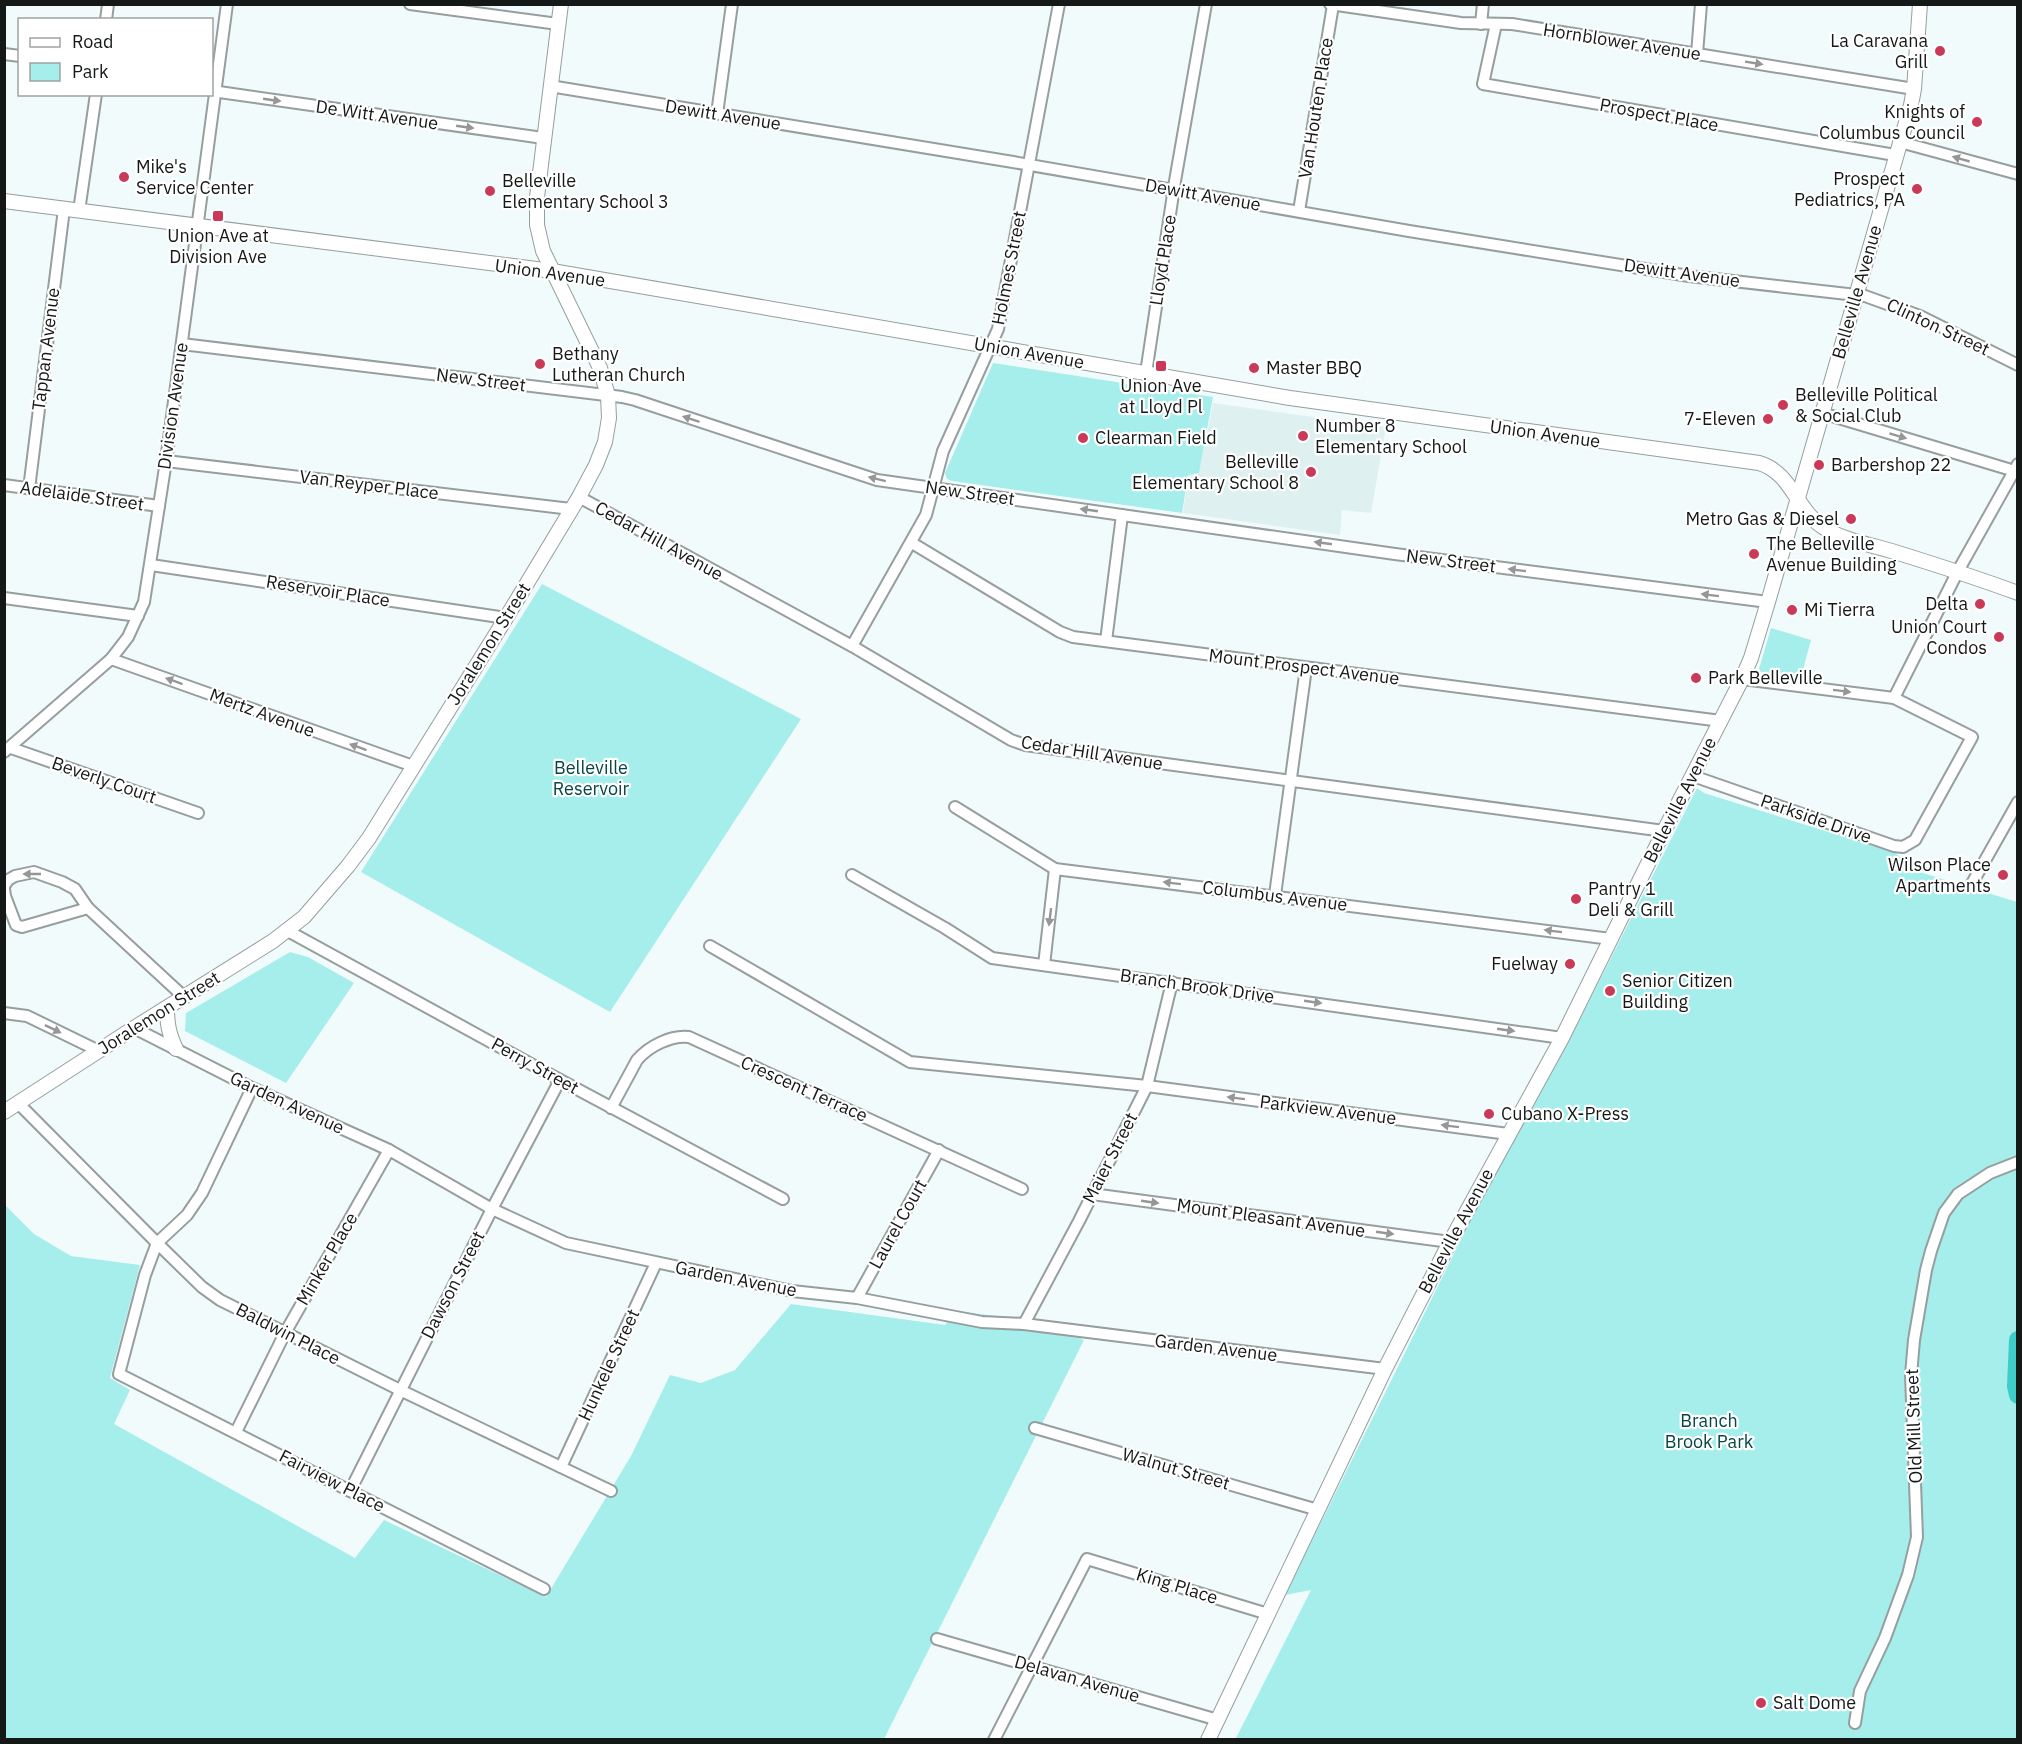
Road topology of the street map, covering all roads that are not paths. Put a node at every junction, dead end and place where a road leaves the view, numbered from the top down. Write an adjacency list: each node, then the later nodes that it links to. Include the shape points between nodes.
1 (227, 4): 18 (street, Division Avenue)
2 (410, 4): 12 (street)
3 (561, 4): 12 (street, Joralemon Street)
4 (732, 4): 21 (street)
5 (1059, 4): 25 (street, Holmes Street)
6 (1206, 4): 27 (street, Lloyd Place)
7 (1484, 4): 13 (street)
8 (1701, 4): 15 (street)
9 (1920, 4): 17 (street, Belleville Avenue)
10 (1332, 5): 11 (street, Hornblower Avenue); 31 (street, Van Houten Place)
11 (1351, 6): 13 (street, Hornblower Avenue)
12 (558, 24): 16 (street, Joralemon Street)
13 (1481, 24): 14 (street, Hornblower Avenue)
14 (1496, 24): 15 (street, Hornblower Avenue); 24 (street, Prospect Place, via 1483,84)
15 (1697, 54): 17 (street, Hornblower Avenue, one-way to 17)
16 (550, 86): 21 (street, Dewitt Avenue); 22 (street, Joralemon Street)
17 (1914, 89): 23 (street, Belleville Avenue)
18 (213, 91): 22 (street, De Witt Avenue, one-way to 22)
19 (96, 96): 30 (street)
20 (212, 96): 32 (street, Division Avenue)
21 (717, 114): 25 (street, Dewitt Avenue)
22 (543, 138): 33 (street, Joralemon Street, via 537,218 543,251)
23 (1900, 142): 24 (street, Belleville Avenue); 26 (street, one-way to 23)
24 (1895, 155): 34 (street, Belleville Avenue)
25 (1029, 165): 27 (street, Dewitt Avenue); 36 (street, Holmes Street, via 998,329)
26 (2018, 174)
27 (1174, 190): 31 (street, Dewitt Avenue); 38 (street, Lloyd Place)
28 (4, 201): 29 (street, Union Avenue)
29 (64, 209): 30 (street, Union Avenue); 45 (street, Tappan Avenue)
30 (79, 211): 32 (street, Union Avenue)
31 (1299, 211): 34 (street, Dewitt Avenue, via 1689,276)
32 (196, 226): 33 (street, Union Avenue); 35 (street, Division Avenue)
33 (552, 271): 36 (street, Union Avenue); 39 (street, Joralemon Street, via 600,368)
34 (1857, 295): 37 (street, Clinton Street, via 1920,316); 40 (street, Belleville Avenue)
35 (182, 344): 39 (street, New Street); 41 (street, Division Avenue)
36 (990, 347): 38 (street, Union Avenue); 44 (street, Holmes Street, via 943,451)
37 (2018, 365)
38 (1146, 373): 46 (street, Union Avenue, via 1290,398 1759,463 1780,474)
39 (608, 396): 44 (street, New Street, one-way to 39, via 877,480 635,400); 47 (street, Joralemon Street, via 605,442)
40 (1822, 413): 42 (street, one-way to 42); 46 (street, Belleville Avenue)
41 (166, 461): 47 (street, Van Reyper Place); 48 (street, Division Avenue)
42 (2016, 469): 52 (street)
43 (4, 485): 45 (street, Adelaide Street)
44 (934, 488): 49 (street, New Street, one-way to 44); 50 (street, Holmes Street)
45 (29, 489): 48 (street, Adelaide Street)
46 (1797, 500): 52 (street, Union Avenue, via 1813,520 1828,530); 55 (street, Belleville Avenue)
47 (575, 503): 57 (street, Joralemon Street); 59 (street, Cedar Hill Avenue)
48 (159, 506): 51 (street, Division Avenue)
49 (1122, 515): 55 (street, New Street, one-way to 49); 58 (street)
50 (912, 543): 58 (street, Mount Prospect Avenue, via 1060,632); 59 (street, Holmes Street)
51 (151, 565): 56 (street, Division Avenue); 57 (street, Reservoir Place)
52 (1958, 571): 53 (street, Union Avenue); 63 (street)
53 (2018, 592)
54 (4, 598): 56 (street)
55 (1768, 602): 62 (street, Belleville Avenue)
56 (138, 616): 60 (street, Division Avenue, via 128,638)
57 (506, 618): 66 (street, Joralemon Street)
58 (1106, 641): 61 (street, Mount Prospect Avenue)
59 (852, 646): 68 (street, Cedar Hill Avenue, via 1025,745)
60 (111, 659): 65 (street, Division Avenue); 66 (street, Mertz Avenue, one-way to 60)
61 (1305, 668): 64 (street, Mount Prospect Avenue); 68 (street)
62 (1742, 679): 63 (street, one-way to 63); 64 (street, Belleville Avenue)
63 (1894, 698): 67 (street, Parkside Drive, via 1972,737 1909,845 1894,846)
64 (1721, 720): 67 (street, Belleville Avenue)
65 (8, 750): 71 (street, Beverly Court)
66 (413, 766): 79 (street, Joralemon Street, via 348,866)
67 (1693, 776): 72 (street, Belleville Avenue)
68 (1290, 782): 72 (street, Cedar Hill Avenue); 77 (street)
69 (2018, 802): 76 (street)
70 (956, 807): 73 (street, Columbus Avenue)
71 (198, 813)
72 (1664, 831): 80 (street, Belleville Avenue)
73 (1055, 869): 77 (street, Columbus Avenue, one-way to 73); 82 (street, one-way to 82)
74 (852, 875): 82 (street, Branch Brook Drive, via 992,958)
75 (4, 887): 78 (street, one-way to 75, via 75,890 34,872 15,876); 78 (street, via 16,925 22,927)
76 (1970, 887)
77 (1275, 895): 80 (street, Columbus Avenue, one-way to 77)
78 (88, 908): 84 (street)
79 (288, 931): 84 (street, Joralemon Street); 91 (street, Perry Street)
80 (1611, 939): 88 (street, Belleville Avenue)
81 (710, 946): 92 (street, Parkview Avenue, via 910,1062)
82 (1044, 965): 83 (street, Branch Brook Drive)
83 (1172, 982): 88 (street, Branch Brook Drive, one-way to 88); 92 (street, Maier Street)
84 (184, 997): 85 (street, Joralemon Street)
85 (167, 1008): 87 (street, Joralemon Street); 89 (street, via 166,1024)
86 (4, 1013): 90 (street, one-way to 90, via 27,1016)
87 (134, 1028): 89 (street, Garden Avenue); 90 (street, Joralemon Street)
88 (1562, 1038): 97 (street, Belleville Avenue)
89 (176, 1049): 93 (street, Garden Avenue)
90 (99, 1051): 94 (street, Joralemon Street)
91 (560, 1080): 95 (street, Perry Street); 104 (street, Dawson Street)
92 (1147, 1086): 97 (street, Parkview Avenue, one-way to 92); 102 (street, Maier Street)
93 (252, 1088): 98 (street, Garden Avenue); 106 (street, via 202,1193 187,1215)
94 (18, 1102): 96 (street, Joralemon Street); 106 (street, Baldwin Place)
95 (611, 1108): 99 (street, Crescent Terrace, via 641,1054 682,1036); 103 (street, Perry Street)
96 (4, 1112)
97 (1508, 1134): 105 (street, Belleville Avenue)
98 (388, 1150): 104 (street, Garden Avenue); 110 (street, Minker Place)
99 (939, 1150): 101 (street, Crescent Terrace); 108 (street, Laurel Court)
100 (2018, 1162): 124 (street, Old Mill Street, via 1990,1173 1958,1194 1944,1213 1931,1251 1911,1375 1917,1537 1885,1638 1860,1691)
101 (1022, 1189)
102 (1092, 1194): 105 (street, Mount Pleasant Avenue, one-way to 105); 109 (street, Maier Street)
103 (783, 1199)
104 (492, 1209): 107 (street, Garden Avenue, via 566,1243); 112 (street, Dawson Street)
105 (1450, 1242): 111 (street, Belleville Avenue)
106 (157, 1243): 110 (street, Baldwin Place, via 209,1293); 114 (street, Fairview Place, via 119,1374)
107 (656, 1263): 108 (street, Garden Avenue, via 792,1291); 115 (street, Hunkele Street)
108 (857, 1298): 109 (street, Garden Avenue, via 982,1322)
109 (1024, 1324): 111 (street, Garden Avenue)
110 (285, 1333): 112 (street, Baldwin Place); 114 (street, Minker Place)
111 (1385, 1370): 118 (street, Belleville Avenue)
112 (400, 1390): 115 (street, Baldwin Place); 116 (street, Dawson Street)
113 (1035, 1428): 118 (street, Walnut Street)
114 (236, 1432): 116 (street, Fairview Place)
115 (561, 1467): 117 (street, Baldwin Place)
116 (350, 1491): 119 (street, Fairview Place)
117 (611, 1491)
118 (1318, 1510): 120 (street, Belleville Avenue)
119 (544, 1589)
120 (1268, 1614): 122 (street, King Place, via 1087,1559); 123 (street, Belleville Avenue)
121 (937, 1639): 122 (street, Delavan Avenue)
122 (1031, 1666): 123 (street, Delavan Avenue); 125 (street)
123 (1218, 1720): 126 (street, Belleville Avenue)
124 (1855, 1723)
125 (994, 1740)
126 (1208, 1740)

